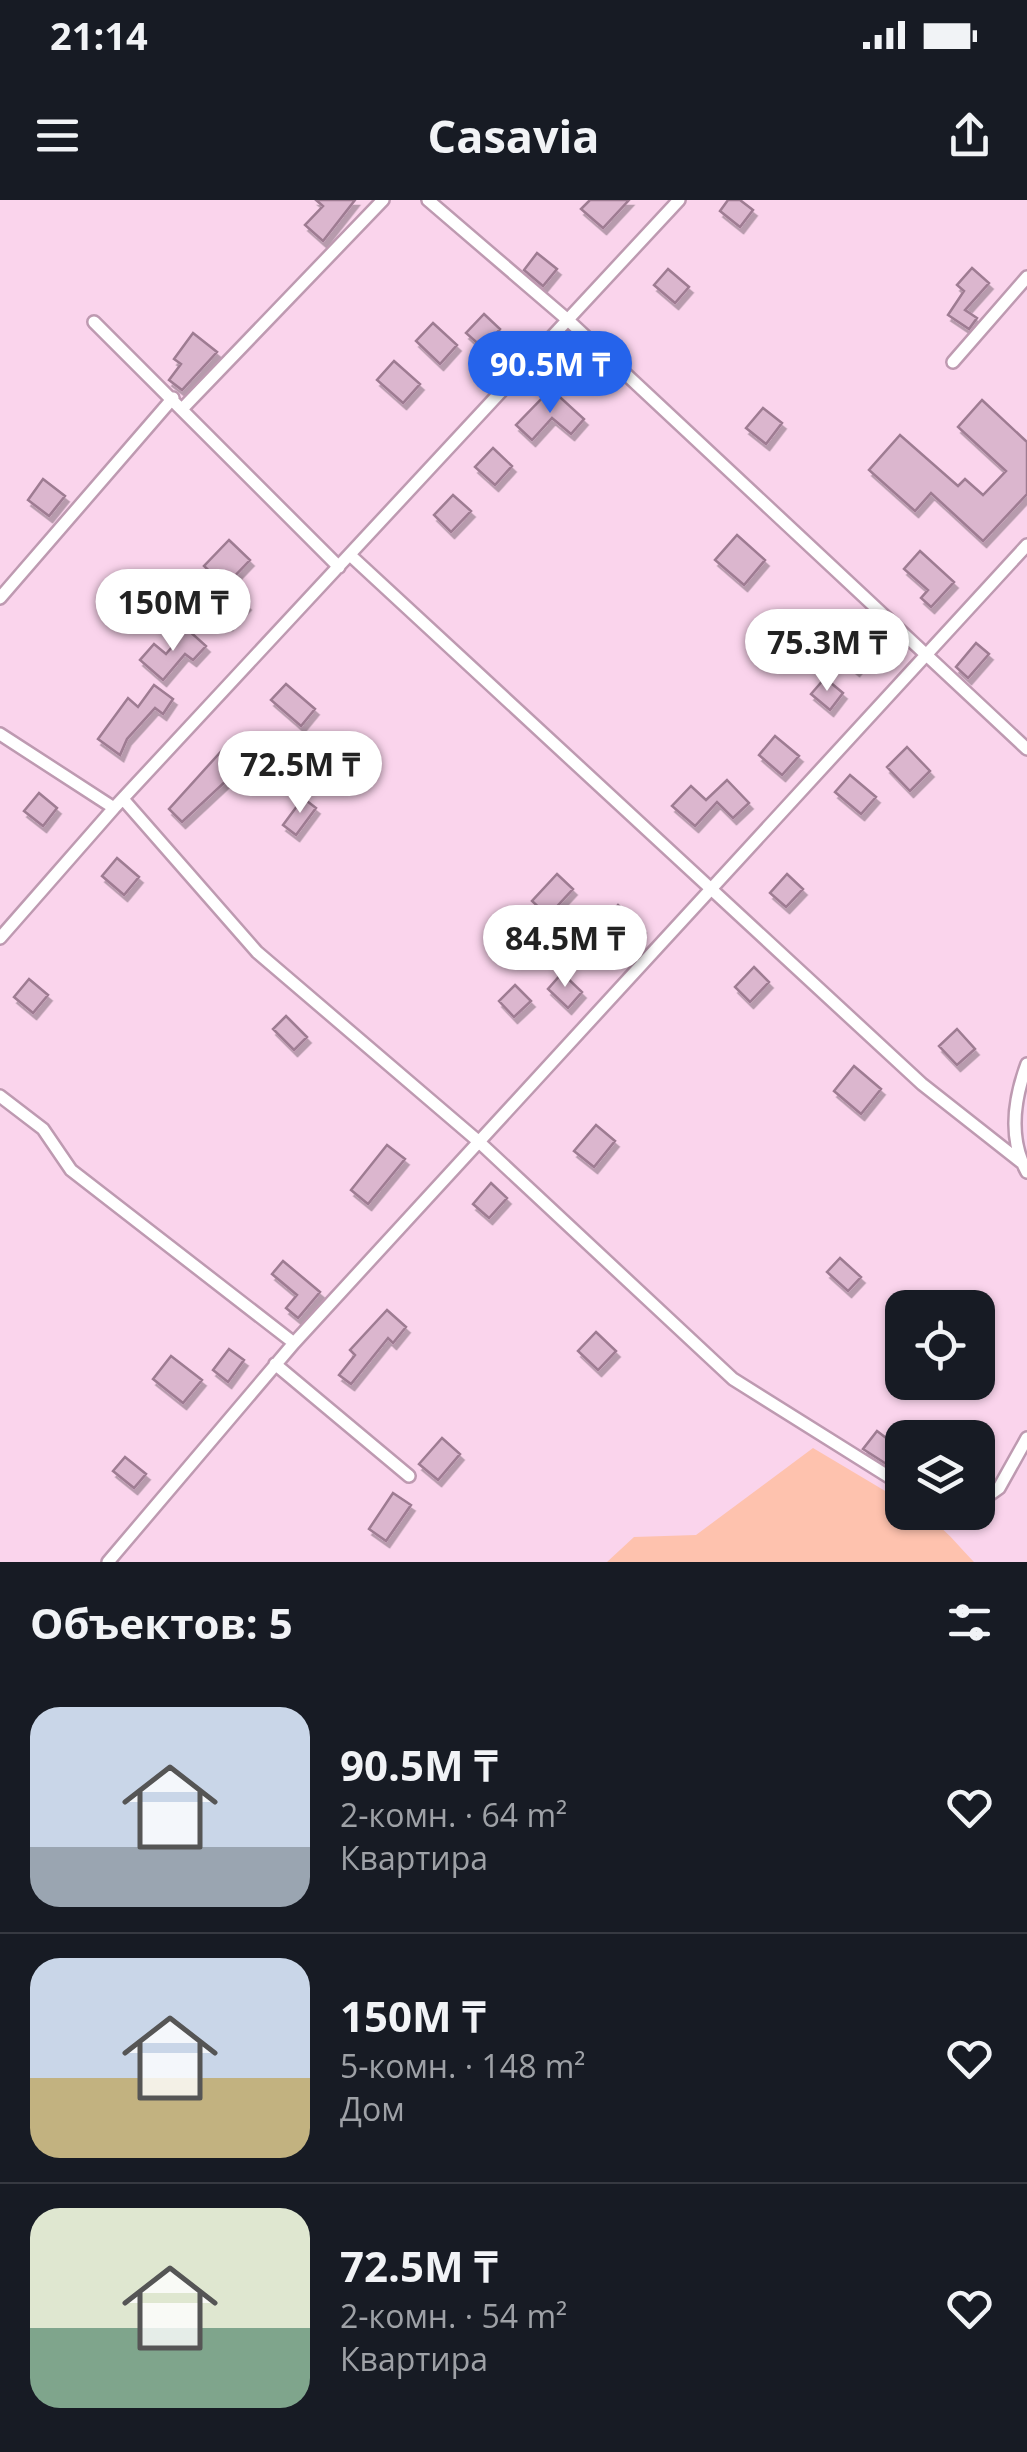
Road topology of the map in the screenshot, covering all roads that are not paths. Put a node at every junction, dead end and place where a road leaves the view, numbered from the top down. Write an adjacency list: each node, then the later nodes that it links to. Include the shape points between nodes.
1 (384, 200): 9 (street)
2 (428, 200): 5 (street)
3 (679, 200): 5 (street)
4 (1027, 277): 7 (street)
5 (570, 321): 11 (street); 14 (street)
6 (94, 322): 8 (street)
7 (954, 362)
8 (173, 398): 9 (street); 13 (street)
9 (184, 408): 12 (street)
10 (1027, 545): 14 (street)
11 (350, 556): 12 (street); 18 (street)
12 (339, 567): 17 (street)
13 (0, 598)
14 (926, 656): 16 (street); 18 (street)
15 (0, 734): 17 (street)
16 (1027, 748)
17 (119, 803): 19 (street); 22 (street, via 257,952)
18 (712, 888): 22 (street); 23 (street, via 922,1084)
19 (0, 938)
20 (1027, 1064): 23 (street, via 1014,1126)
21 (0, 1096): 24 (street, via 43,1129 71,1170)
22 (478, 1140): 24 (street); 27 (street, via 733,1379)
23 (1024, 1167)
24 (294, 1343): 25 (street)
25 (275, 1364): 28 (street); 30 (street)
26 (1027, 1438): 29 (street)
27 (885, 1474)
28 (408, 1476)
29 (995, 1491)
30 (108, 1562)

